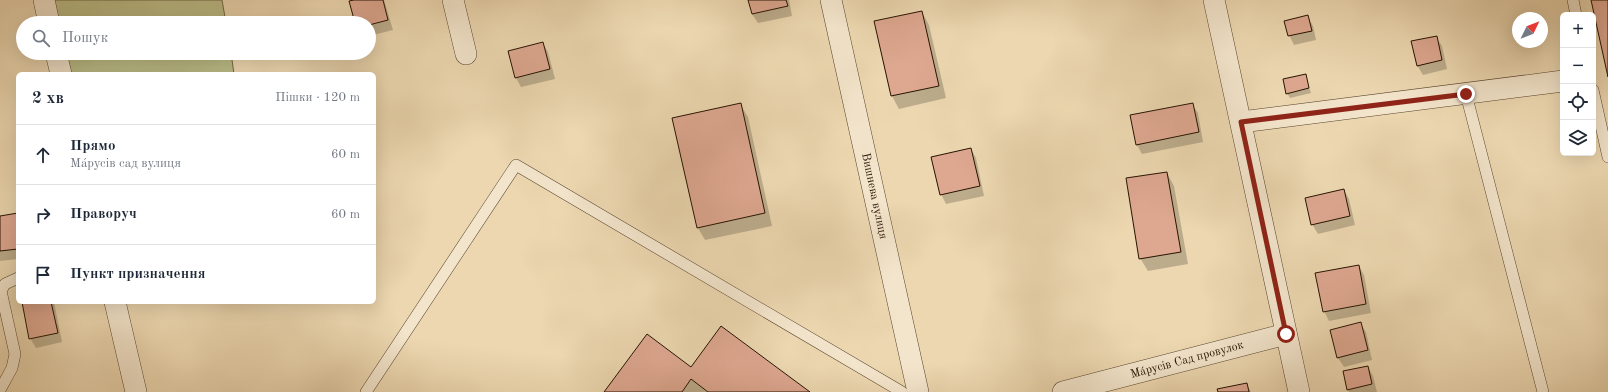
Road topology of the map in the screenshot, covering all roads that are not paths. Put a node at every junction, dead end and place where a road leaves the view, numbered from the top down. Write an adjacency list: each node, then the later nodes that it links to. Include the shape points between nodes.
1 (44, 0): 7 (street)
2 (454, 0): 8 (street)
3 (831, 0): 23 (street, Вишнева вулиця)
4 (1214, 0): 14 (street)
5 (1573, 0): 6 (lane)
6 (1575, 12)
7 (47, 16)
8 (466, 54)
9 (58, 60): 10 (street)
10 (61, 72)
11 (1560, 81): 12 (street)
12 (1466, 94): 14 (street); 26 (lane)
13 (1596, 103): 15 (lane)
14 (1241, 122): 18 (street)
15 (1608, 157)
16 (16, 279): 19 (lane, via 5,284 1,291 15,354 12,368)
17 (115, 304): 20 (street)
18 (1286, 334): 24 (street, Мáрусів Сад провулок); 25 (street)
19 (0, 390)
20 (136, 392)
21 (366, 392): 22 (lane, via 516,165)
22 (902, 392)
23 (918, 392)
24 (1064, 392)
25 (1299, 392)
26 (1544, 392)

